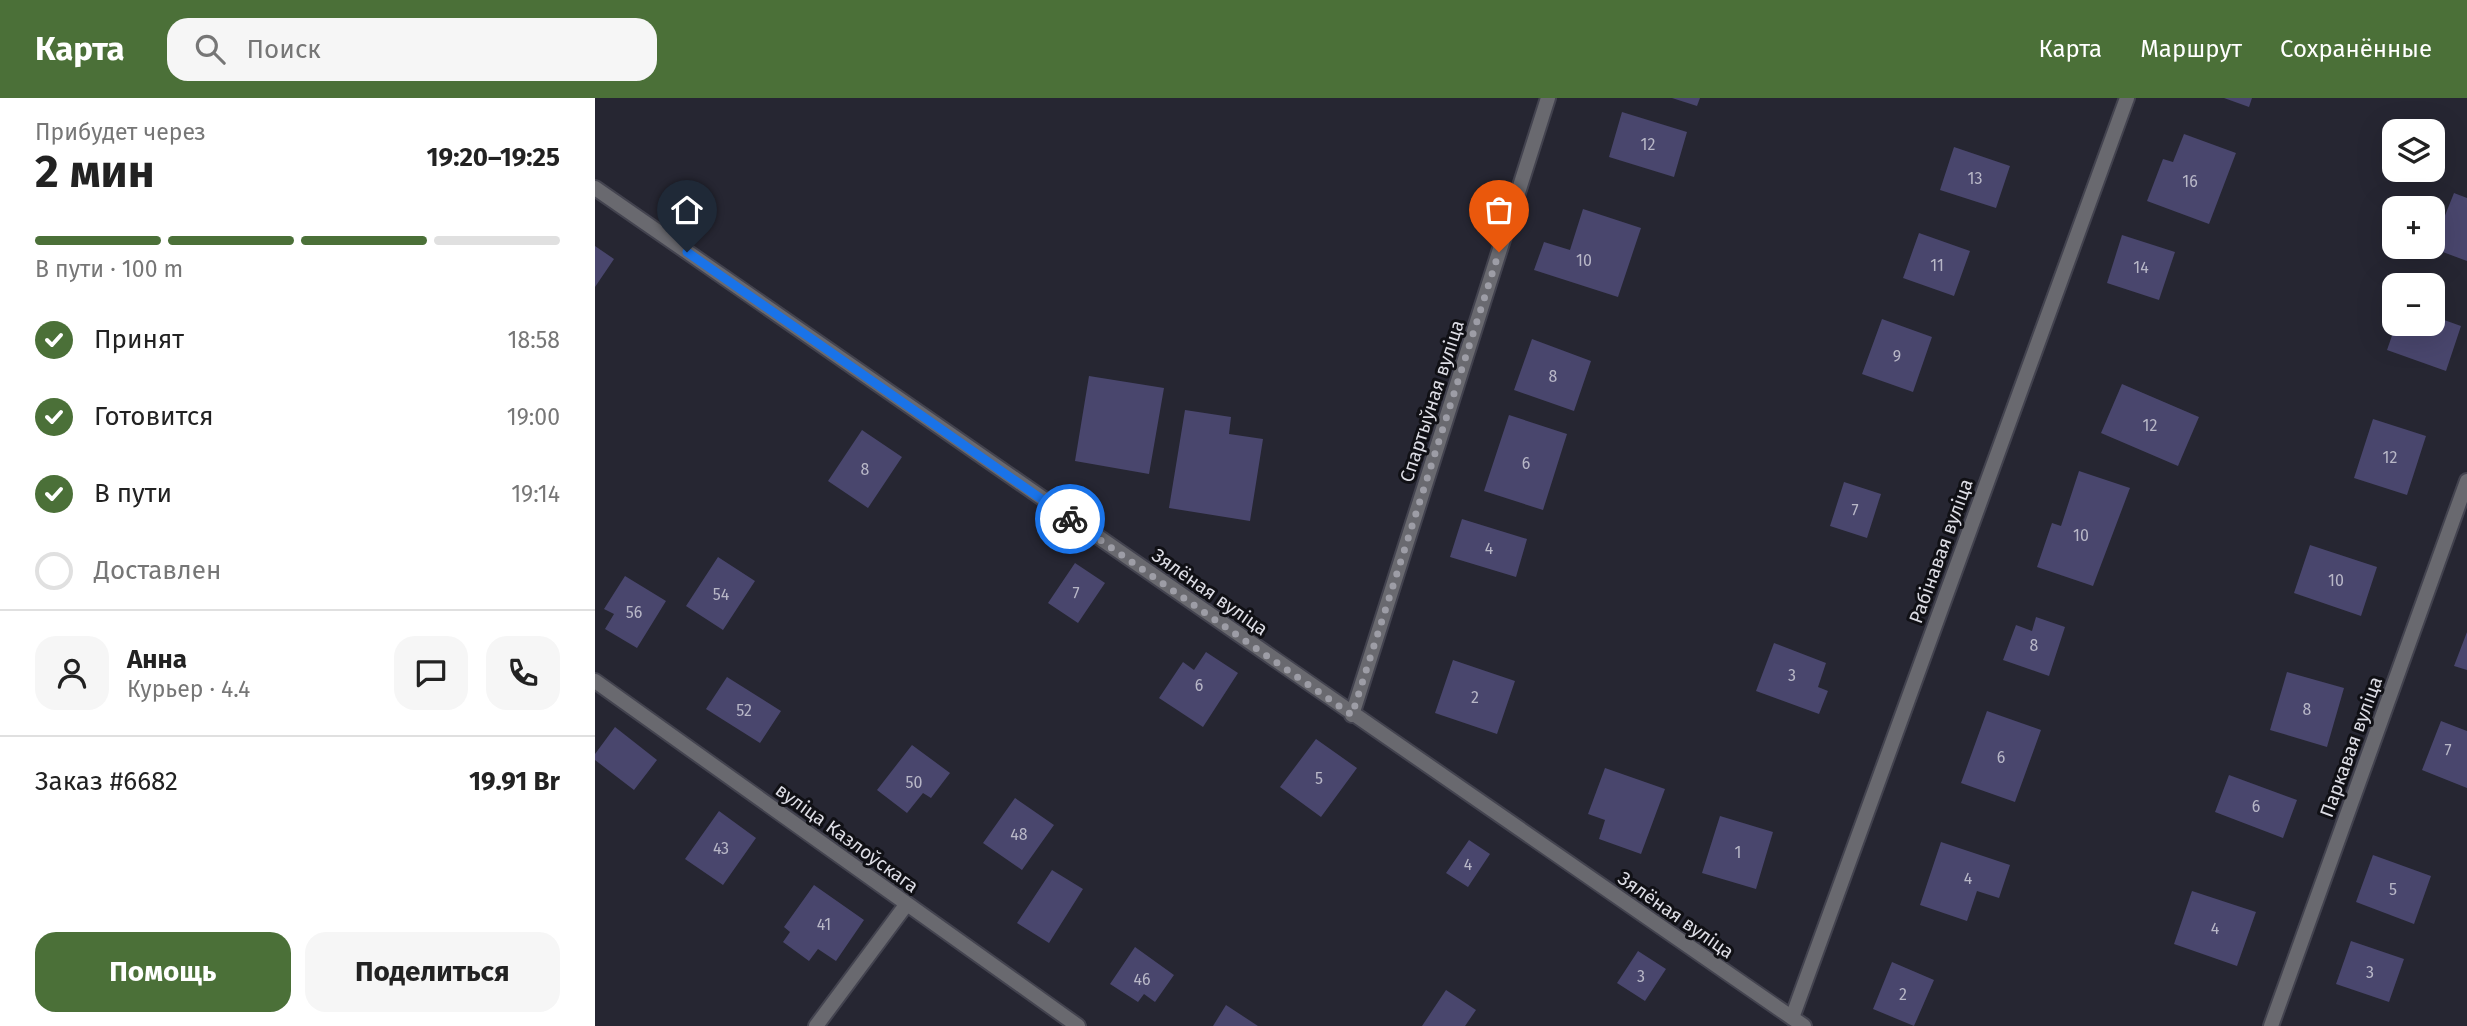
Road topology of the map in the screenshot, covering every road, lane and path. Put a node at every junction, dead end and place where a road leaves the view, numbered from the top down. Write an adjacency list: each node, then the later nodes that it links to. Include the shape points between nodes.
1 (1548, 98): 6 (street, Спартыўная вуліца)
2 (2127, 98): 8 (street, Рабінавая вуліца)
3 (595, 188): 6 (street, Зялёная вуліца)
4 (2467, 481): 11 (street, Паркавая вуліца)
5 (595, 681): 7 (street, вуліца Казлоўскага)
6 (1352, 715): 8 (street, Зялёная вуліца)
7 (906, 905): 9 (street); 10 (street, вуліца Казлоўскага)
8 (1798, 1022)
9 (816, 1026)
10 (1078, 1026)
11 (2271, 1026)

